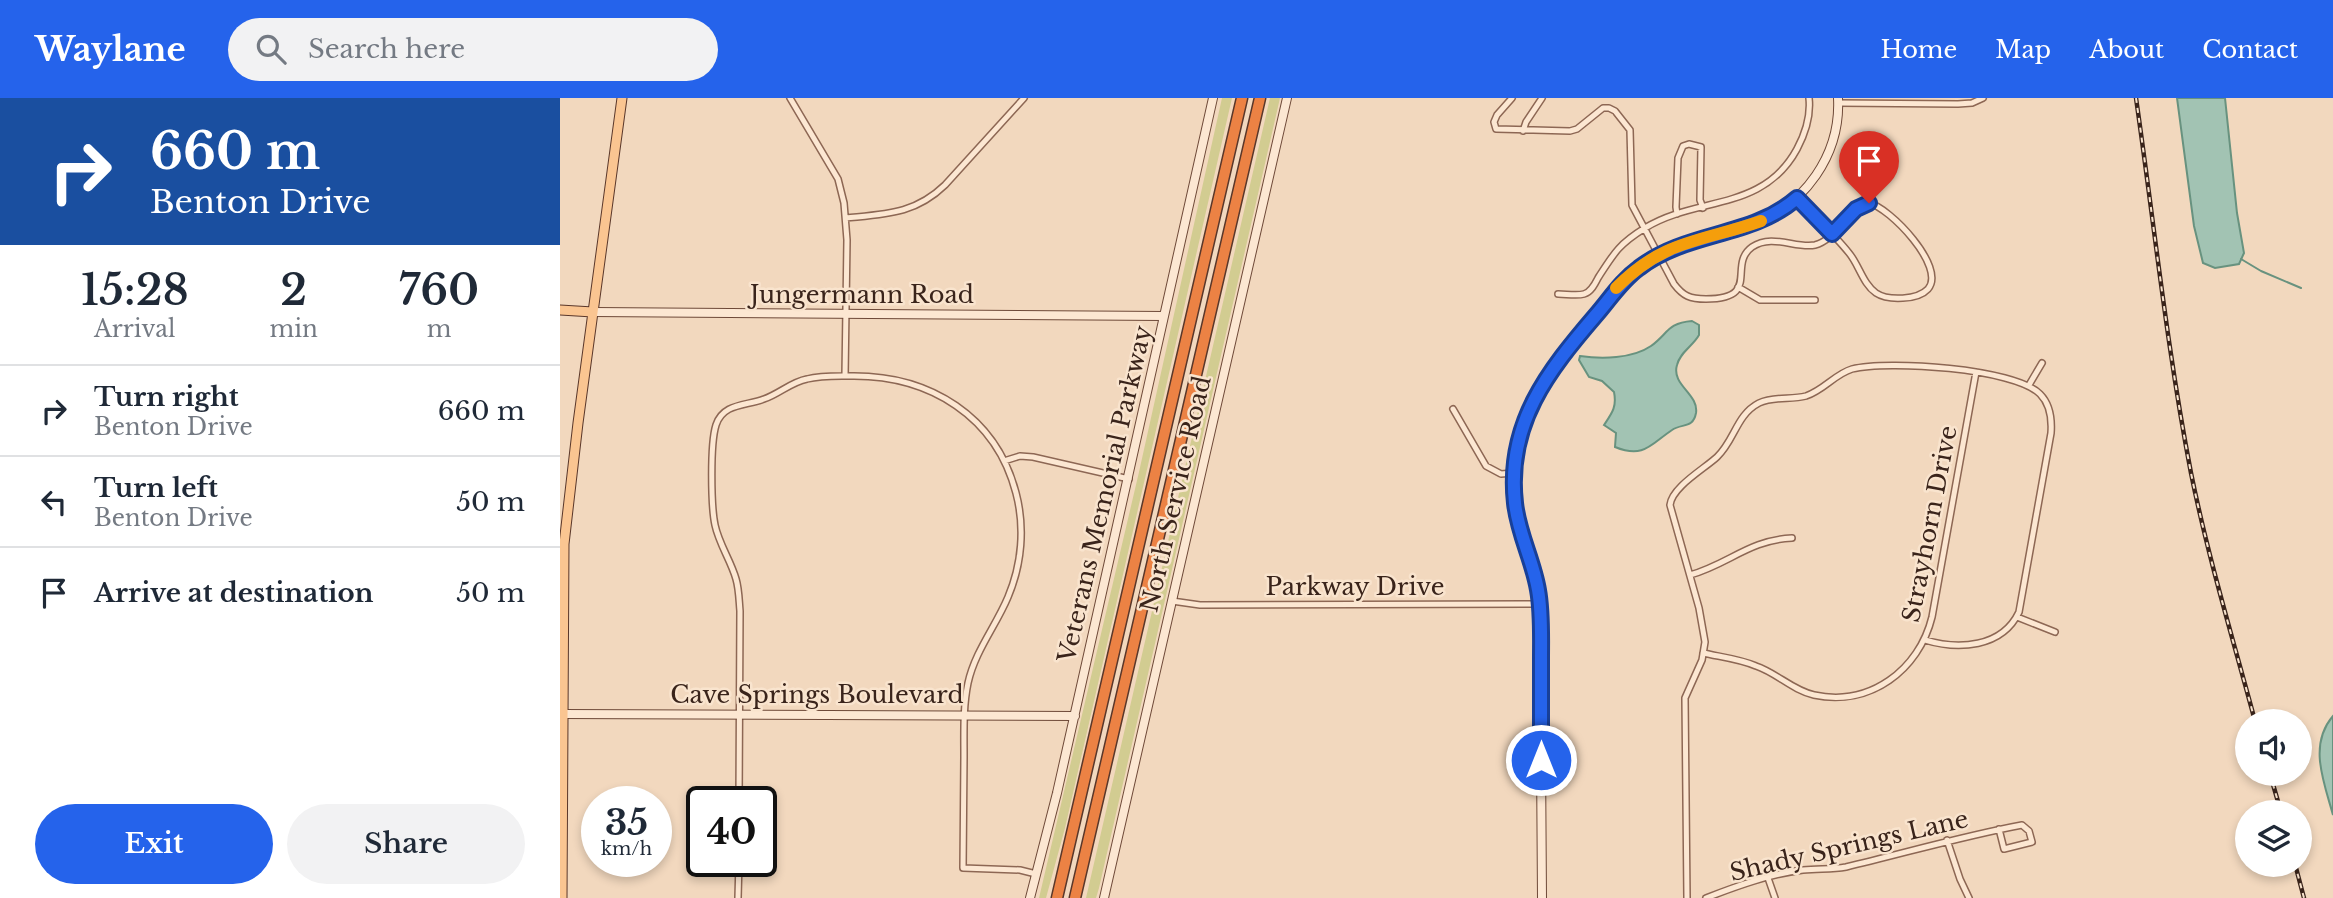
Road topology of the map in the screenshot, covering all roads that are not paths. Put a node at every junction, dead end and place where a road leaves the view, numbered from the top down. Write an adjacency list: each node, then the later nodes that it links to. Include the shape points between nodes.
1 (622, 98): 25 (main road)
2 (790, 98): 17 (street, via 838,179)
3 (1024, 98): 17 (street, via 931,197 905,211)
4 (1213, 98): 27 (street, Veterans Memorial Parkway)
5 (1242, 98): 57 (highway)
6 (1260, 98): 58 (highway)
7 (1287, 98): 38 (street, North Service Road)
8 (1512, 98): 13 (street, via 1497,115 1496,129)
9 (1542, 98): 13 (street)
10 (1809, 98): 15 (street, via 1802,139 1782,171 1752,193)
11 (1983, 98): 12 (street, via 1958,104)
12 (1838, 101): 14 (street, via 1829,153)
13 (1523, 131): 18 (street, via 1570,131 1603,108 1615,111 1630,130 1630,197)
14 (1797, 198): 19 (street); 20 (street, via 1763,220)
15 (1703, 208): 16 (street); 16 (street, via 1701,147 1689,144 1678,158)
16 (1677, 215): 18 (street)
17 (846, 218): 26 (street)
18 (1645, 228): 20 (street); 22 (street, via 1615,251 1586,294)
19 (1832, 234): 19 (street, via 1880,295 1917,295 1931,283 1922,250 1878,205 1862,205); 21 (street, via 1811,246 1759,243 1744,258)
20 (1658, 255): 21 (street, via 1674,284 1689,298 1724,298); 34 (street, via 1614,291 1546,377 1522,426)
21 (1738, 287): 23 (street, via 1760,300)
22 (1558, 294)
23 (1815, 300)
24 (560, 310): 25 (main road, Jungermann Road)
25 (593, 312): 26 (street, Jungermann Road); 45 (main road, via 565,537)
26 (845, 314): 27 (street, Jungermann Road); 30 (street)
27 (1164, 317): 35 (street, Veterans Memorial Parkway)
28 (2042, 363): 31 (street)
29 (1976, 372): 31 (street); 37 (street, via 1943,366 1866,367 1841,373 1802,397 1761,402 1742,416 1718,456 1671,499); 42 (street, Strayhorn Drive)
30 (845, 376): 33 (street, via 888,377 934,392 969,415); 44 (street, via 804,379 768,398 729,408 716,423 713,510 737,582)
31 (2029, 386): 40 (street, via 2047,404 2052,433)
32 (1453, 409): 34 (street, via 1486,466 1501,474)
33 (1004, 461): 35 (street, via 1033,457); 46 (street, via 1019,504 1019,556 1008,597 968,680)
34 (1513, 473): 39 (street, via 1516,513)
35 (1129, 479): 47 (street, Veterans Memorial Parkway)
36 (1792, 538): 37 (street, via 1752,545 1722,564)
37 (1690, 576): 43 (street, via 1704,629)
38 (1172, 601): 39 (street, Parkway Drive, via 1200,605); 59 (street, North Service Road)
39 (1539, 604): 60 (street)
40 (2017, 617): 41 (street); 42 (street, via 2006,631 1983,642 1954,646)
41 (2055, 632)
42 (1925, 640): 43 (street, Strayhorn Drive, via 1908,664 1879,688 1843,697 1800,691 1758,666)
43 (1703, 653): 61 (street, via 1685,698)
44 (740, 713): 45 (street, Cave Springs Boulevard); 46 (street, Cave Springs Boulevard); 48 (street)
45 (561, 714): 54 (main road)
46 (964, 715): 47 (street, Cave Springs Boulevard); 51 (street, via 963,868)
47 (1075, 716): 51 (street, Veterans Memorial Parkway)
48 (739, 786)
49 (1999, 829): 49 (street, Shady Springs Lane, via 2004,849 2032,842 2022,825); 50 (street, Shady Springs Lane)
50 (1947, 840): 53 (street, Shady Springs Lane, via 1834,869 1806,869); 64 (street)
51 (1036, 874): 56 (street, Veterans Memorial Parkway)
52 (739, 877): 55 (street)
53 (1768, 878): 62 (street, Shady Springs Lane); 63 (street)
54 (562, 898)
55 (738, 898)
56 (1030, 898)
57 (1057, 898)
58 (1075, 898)
59 (1104, 898)
60 (1542, 898)
61 (1687, 898)
62 (1706, 898)
63 (1775, 898)
64 (1969, 898)

